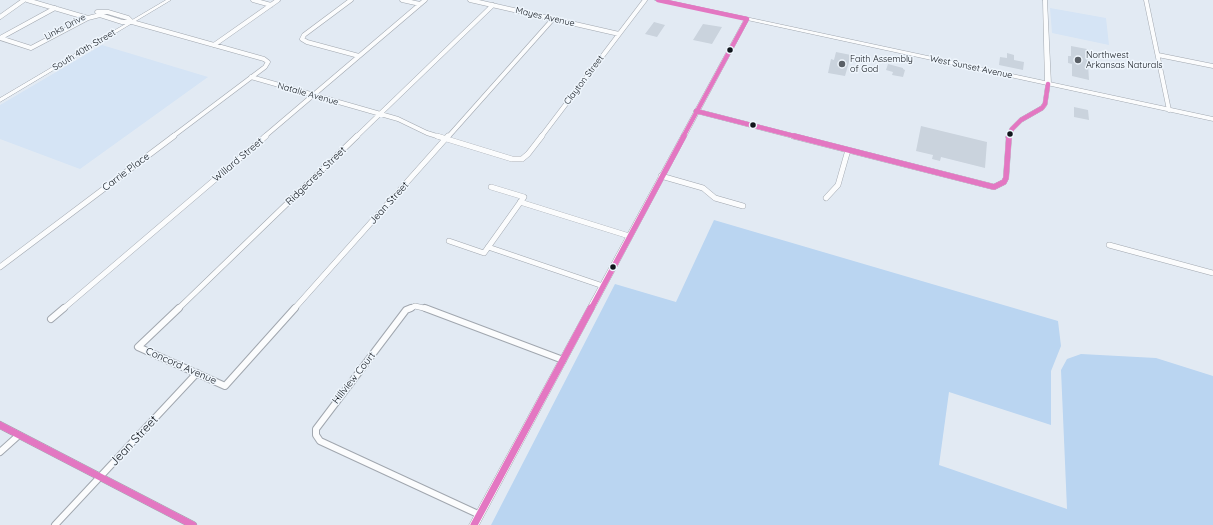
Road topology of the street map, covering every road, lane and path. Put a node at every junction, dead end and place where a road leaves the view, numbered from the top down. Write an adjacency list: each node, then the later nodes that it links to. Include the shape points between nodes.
1 (25, 0): 16 (street); 18 (street)
2 (169, 0): 22 (street, South 40th Street)
3 (253, 0): 14 (street)
4 (278, 0): 14 (street)
5 (351, 0): 28 (street, via 302,39)
6 (402, 0): 13 (street)
7 (425, 0): 13 (street, Willard Street)
8 (470, 0): 15 (street, Mayes Avenue)
9 (645, 0): 23 (street, Clayton Street)
10 (658, 0): 21 (highway, West Sunset Avenue)
11 (1045, 0): 31 (street)
12 (1146, 0): 27 (street)
13 (420, 4): 28 (street, Willard Street)
14 (271, 5): 25 (street)
15 (493, 5): 20 (street, Mayes Avenue); 36 (street, Ridgecrest Street)
16 (55, 8): 17 (street); 24 (street)
17 (83, 16): 19 (street); 22 (street, Links Drive, via 103,12 128,18); 26 (street, Links Drive)
18 (0, 17)
19 (88, 18): 22 (street, Links Drive, via 100,15 122,22); 26 (street, Links Drive, via 31,48)
20 (553, 19): 23 (street, Mayes Avenue); 38 (street, Jean Street)
21 (747, 19): 31 (highway, West Sunset Avenue); 35 (street)
22 (132, 22): 25 (street); 33 (street, South 40th Street)
23 (619, 34): 40 (street, Clayton Street)
24 (0, 38): 26 (street)
25 (214, 45): 30 (street, via 267,60 265,67)
26 (27, 46)
27 (1158, 55): 29 (street); 34 (street)
28 (360, 56): 32 (street, Willard Street)
29 (1213, 66)
30 (251, 77): 32 (street, Natalie Avenue); 50 (street, Carrie Place)
31 (1048, 84): 34 (highway, West Sunset Avenue); 39 (street, via 1046,104 1016,124 1010,133 1006,178 1000,185 987,186)
32 (314, 95): 36 (street, Natalie Avenue); 53 (street, Willard Street)
33 (0, 100)
34 (1169, 110): 37 (highway, West Sunset Avenue)
35 (696, 111): 39 (street); 41 (street)
36 (380, 114): 38 (street, Natalie Avenue); 54 (street, Ridgecrest Street)
37 (1213, 119)
38 (447, 139): 40 (street, Natalie Avenue, via 512,159); 57 (street, Jean Street)
39 (848, 150): 43 (street, via 838,185)
40 (522, 159)
41 (661, 176): 45 (street, via 703,188 715,198); 46 (street)
42 (491, 187): 44 (street, via 524,197)
43 (826, 198)
44 (520, 202): 46 (street); 49 (street)
45 (743, 206)
46 (629, 236): 52 (street)
47 (449, 241): 49 (street, via 484,253)
48 (1109, 245): 51 (street)
49 (488, 247): 52 (street)
50 (0, 267)
51 (1213, 273)
52 (603, 286): 55 (street)
53 (51, 319)
54 (138, 347): 56 (street, Concord Avenue)
55 (563, 360): 62 (street); 62 (street, Hillview Court, via 415,306 406,310 316,429 320,441)
56 (197, 373): 57 (street, Concord Avenue); 61 (street, Jean Street)
57 (225, 386)
58 (0, 425): 59 (street)
59 (19, 434): 60 (street); 61 (street)
60 (0, 452)
61 (100, 477): 63 (street, Jean Street); 64 (street)
62 (480, 515): 65 (street)
63 (55, 525)
64 (191, 525)
65 (474, 525)

